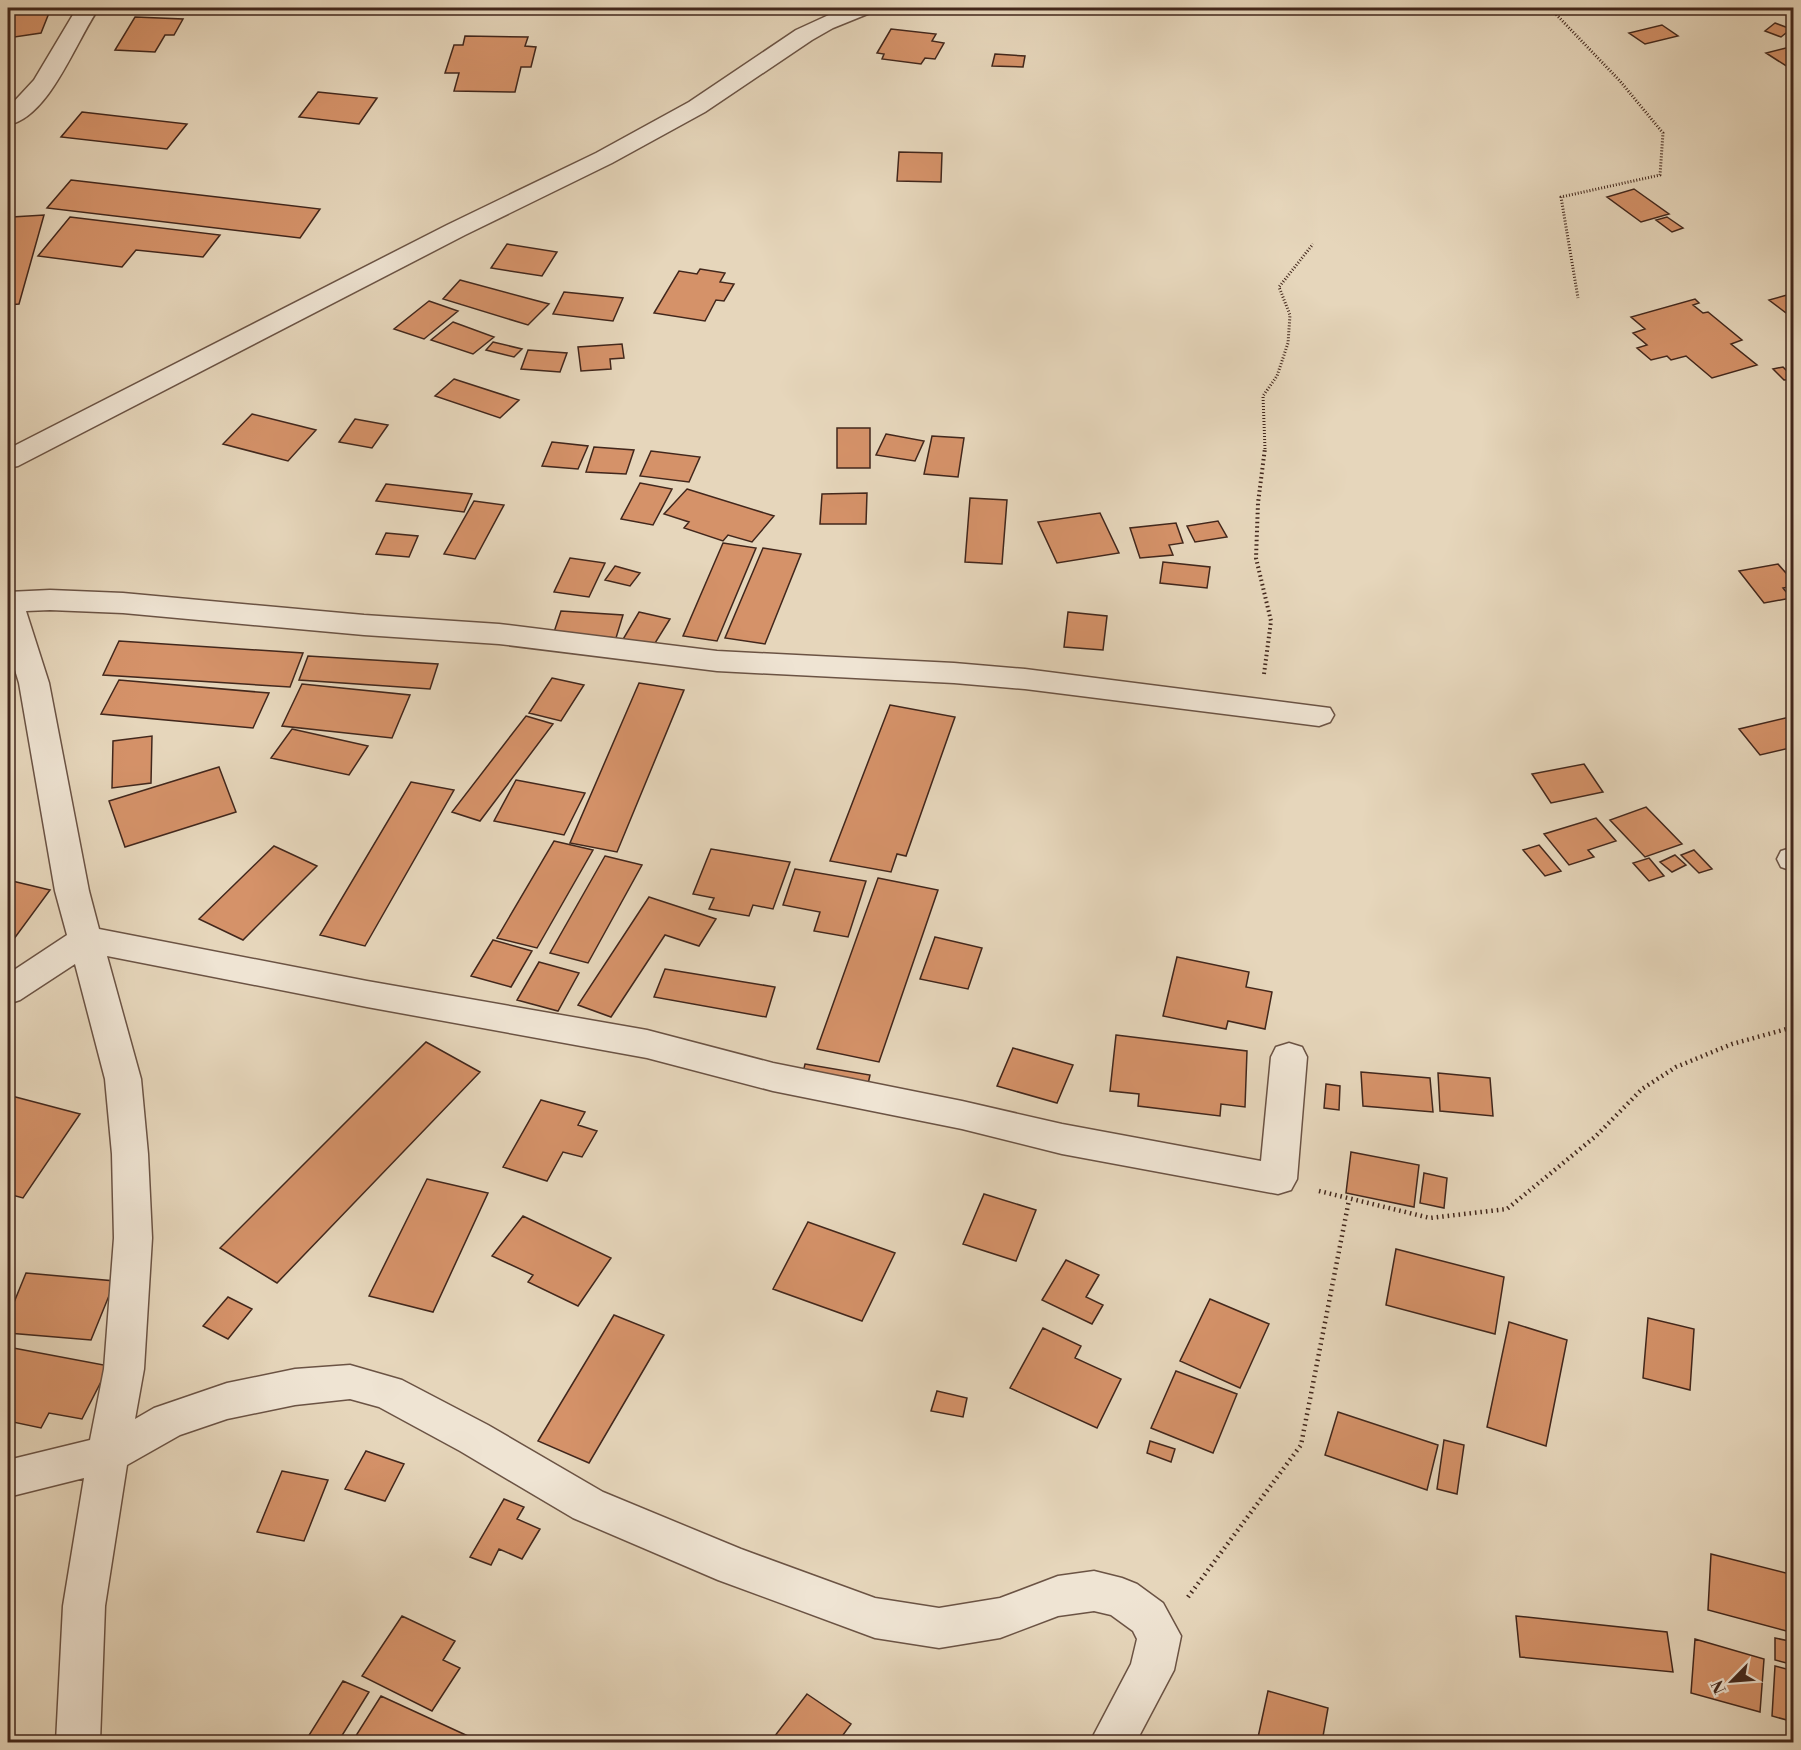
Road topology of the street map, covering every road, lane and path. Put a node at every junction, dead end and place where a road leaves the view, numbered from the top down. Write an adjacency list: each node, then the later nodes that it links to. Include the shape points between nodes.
1 (88, 8): 4 (street, via 49,74)
2 (1550, 8): 6 (path, via 1663,133 1660,175 1561,196)
3 (848, 9): 7 (street, via 697,107 604,158)
4 (8, 118)
5 (1313, 244): 9 (path, via 1280,287 1290,315 1288,343 1277,376 1263,396 1264,454 1256,558 1271,621 1264,673)
6 (1578, 298)
7 (8, 460)
8 (8, 602): 9 (street, via 123,603 499,634 717,661 954,673); 11 (street, via 34,683 72,891)
9 (1267, 708): 10 (street)
10 (1319, 715)
11 (87, 939): 12 (street); 15 (street, via 647,1044 773,1077 1073,1141); 17 (street, via 123,1079 130,1154 133,1238 124,1369)
12 (8, 991)
13 (1794, 1027): 16 (path, via 1732,1044 1668,1072 1642,1089 1596,1136 1507,1209 1430,1218)
14 (1289, 1057): 15 (street)
15 (1278, 1179): 16 (path)
16 (1349, 1200): 19 (path, via 1301,1445)
17 (108, 1454): 18 (street); 19 (street, via 168,1421 227,1401 295,1387 350,1382 388,1392 588,1505 733,1566 875,1617 939,1628 1000,1618 1058,1596 1094,1591 1122,1598 1148,1617); 20 (street, via 84,1606)
18 (8, 1478)
19 (1159, 1636): 21 (street, via 1152,1670)
20 (78, 1743)
21 (1112, 1743)

